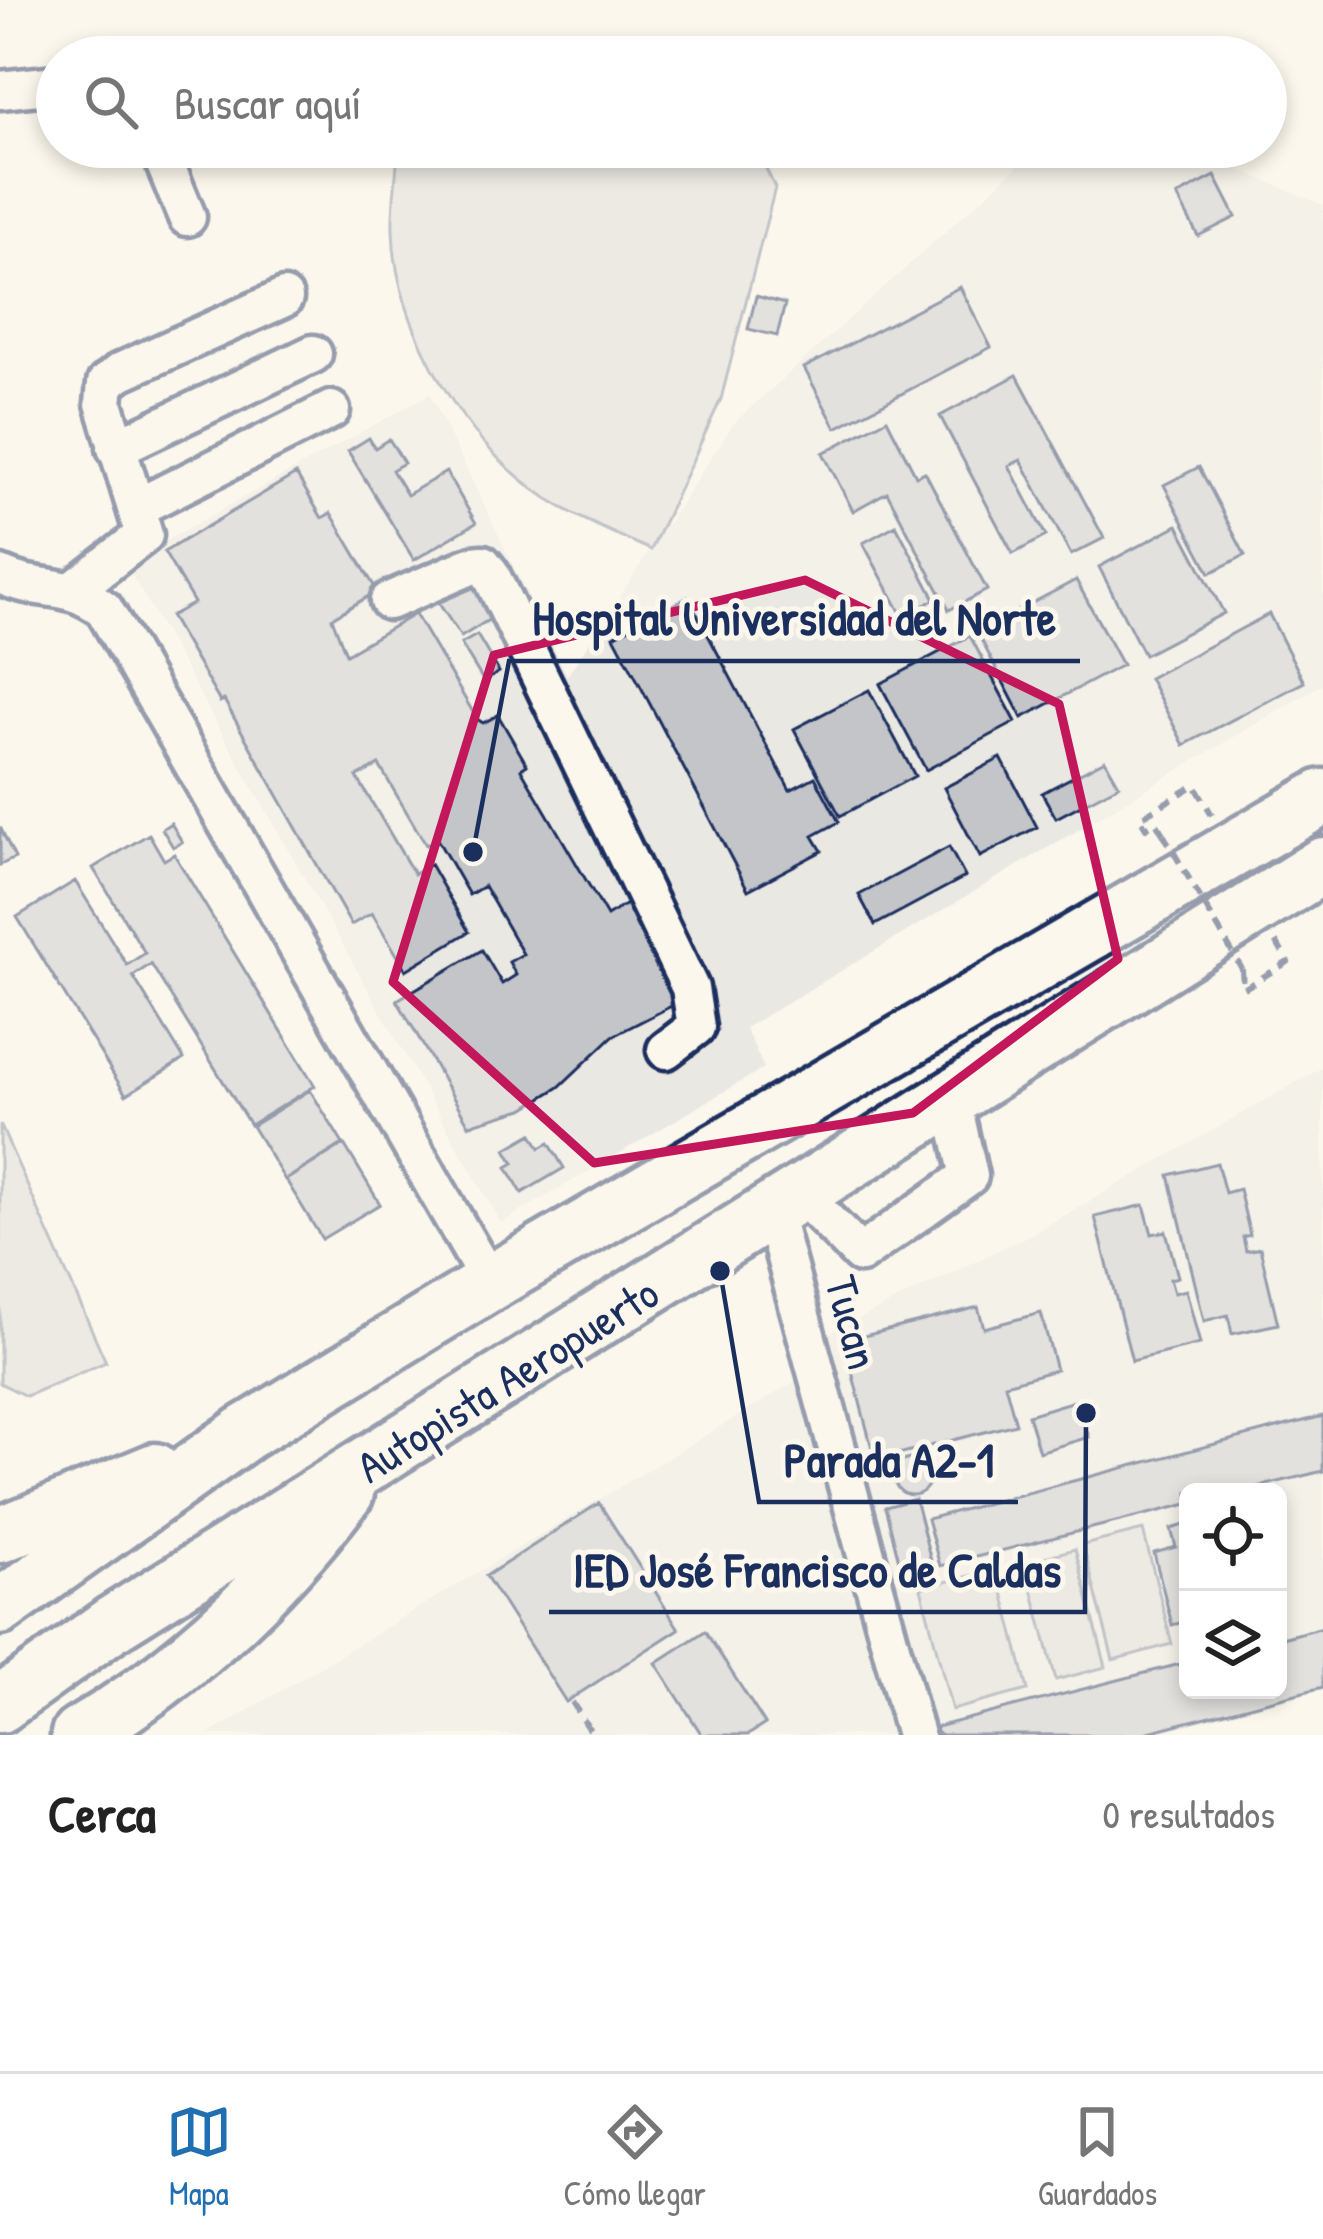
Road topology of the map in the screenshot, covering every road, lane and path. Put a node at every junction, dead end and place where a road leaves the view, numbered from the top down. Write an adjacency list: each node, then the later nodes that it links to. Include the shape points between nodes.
1 (36, 86): 2 (street)
2 (0, 90)
3 (167, 168): 4 (street)
4 (187, 217)
5 (284, 298): 8 (street, via 106,383)
6 (313, 354): 8 (street)
7 (331, 410): 9 (street)
8 (116, 448): 9 (street)
9 (138, 507): 11 (street, via 144,536)
10 (0, 575): 11 (street)
11 (76, 588): 20 (street, via 104,609)
12 (388, 601): 17 (street, via 473,565 490,573 690,988 696,1027)
13 (1323, 797): 20 (highway, Autopista Aeropuerto)
14 (1220, 828): 16 (path, bridge, via 1195,785 1140,818 1147,828 1156,822 1242,969 1243,989 1288,962)
15 (1323, 865): 18 (highway, Autopista Aeropuerto)
16 (1271, 933)
17 (666, 1050)
18 (952, 1100): 19 (highway, Autopista Aeropuerto); 19 (street, via 969,1176 860,1254)
19 (788, 1204): 22 (highway, Autopista Aeropuerto); 29 (street, Tucan)
20 (490, 1283): 21 (highway, Autopista Aeropuerto)
21 (245, 1433): 23 (highway); 24 (highway, Autopista Aeropuerto)
22 (365, 1467): 26 (highway, Autopista Aeropuerto, via 112,1624); 27 (highway, via 255,1603 128,1706)
23 (0, 1535)
24 (0, 1606)
25 (572, 1702): 28 (path)
26 (0, 1705)
27 (79, 1735)
28 (593, 1735)
29 (915, 1735)

